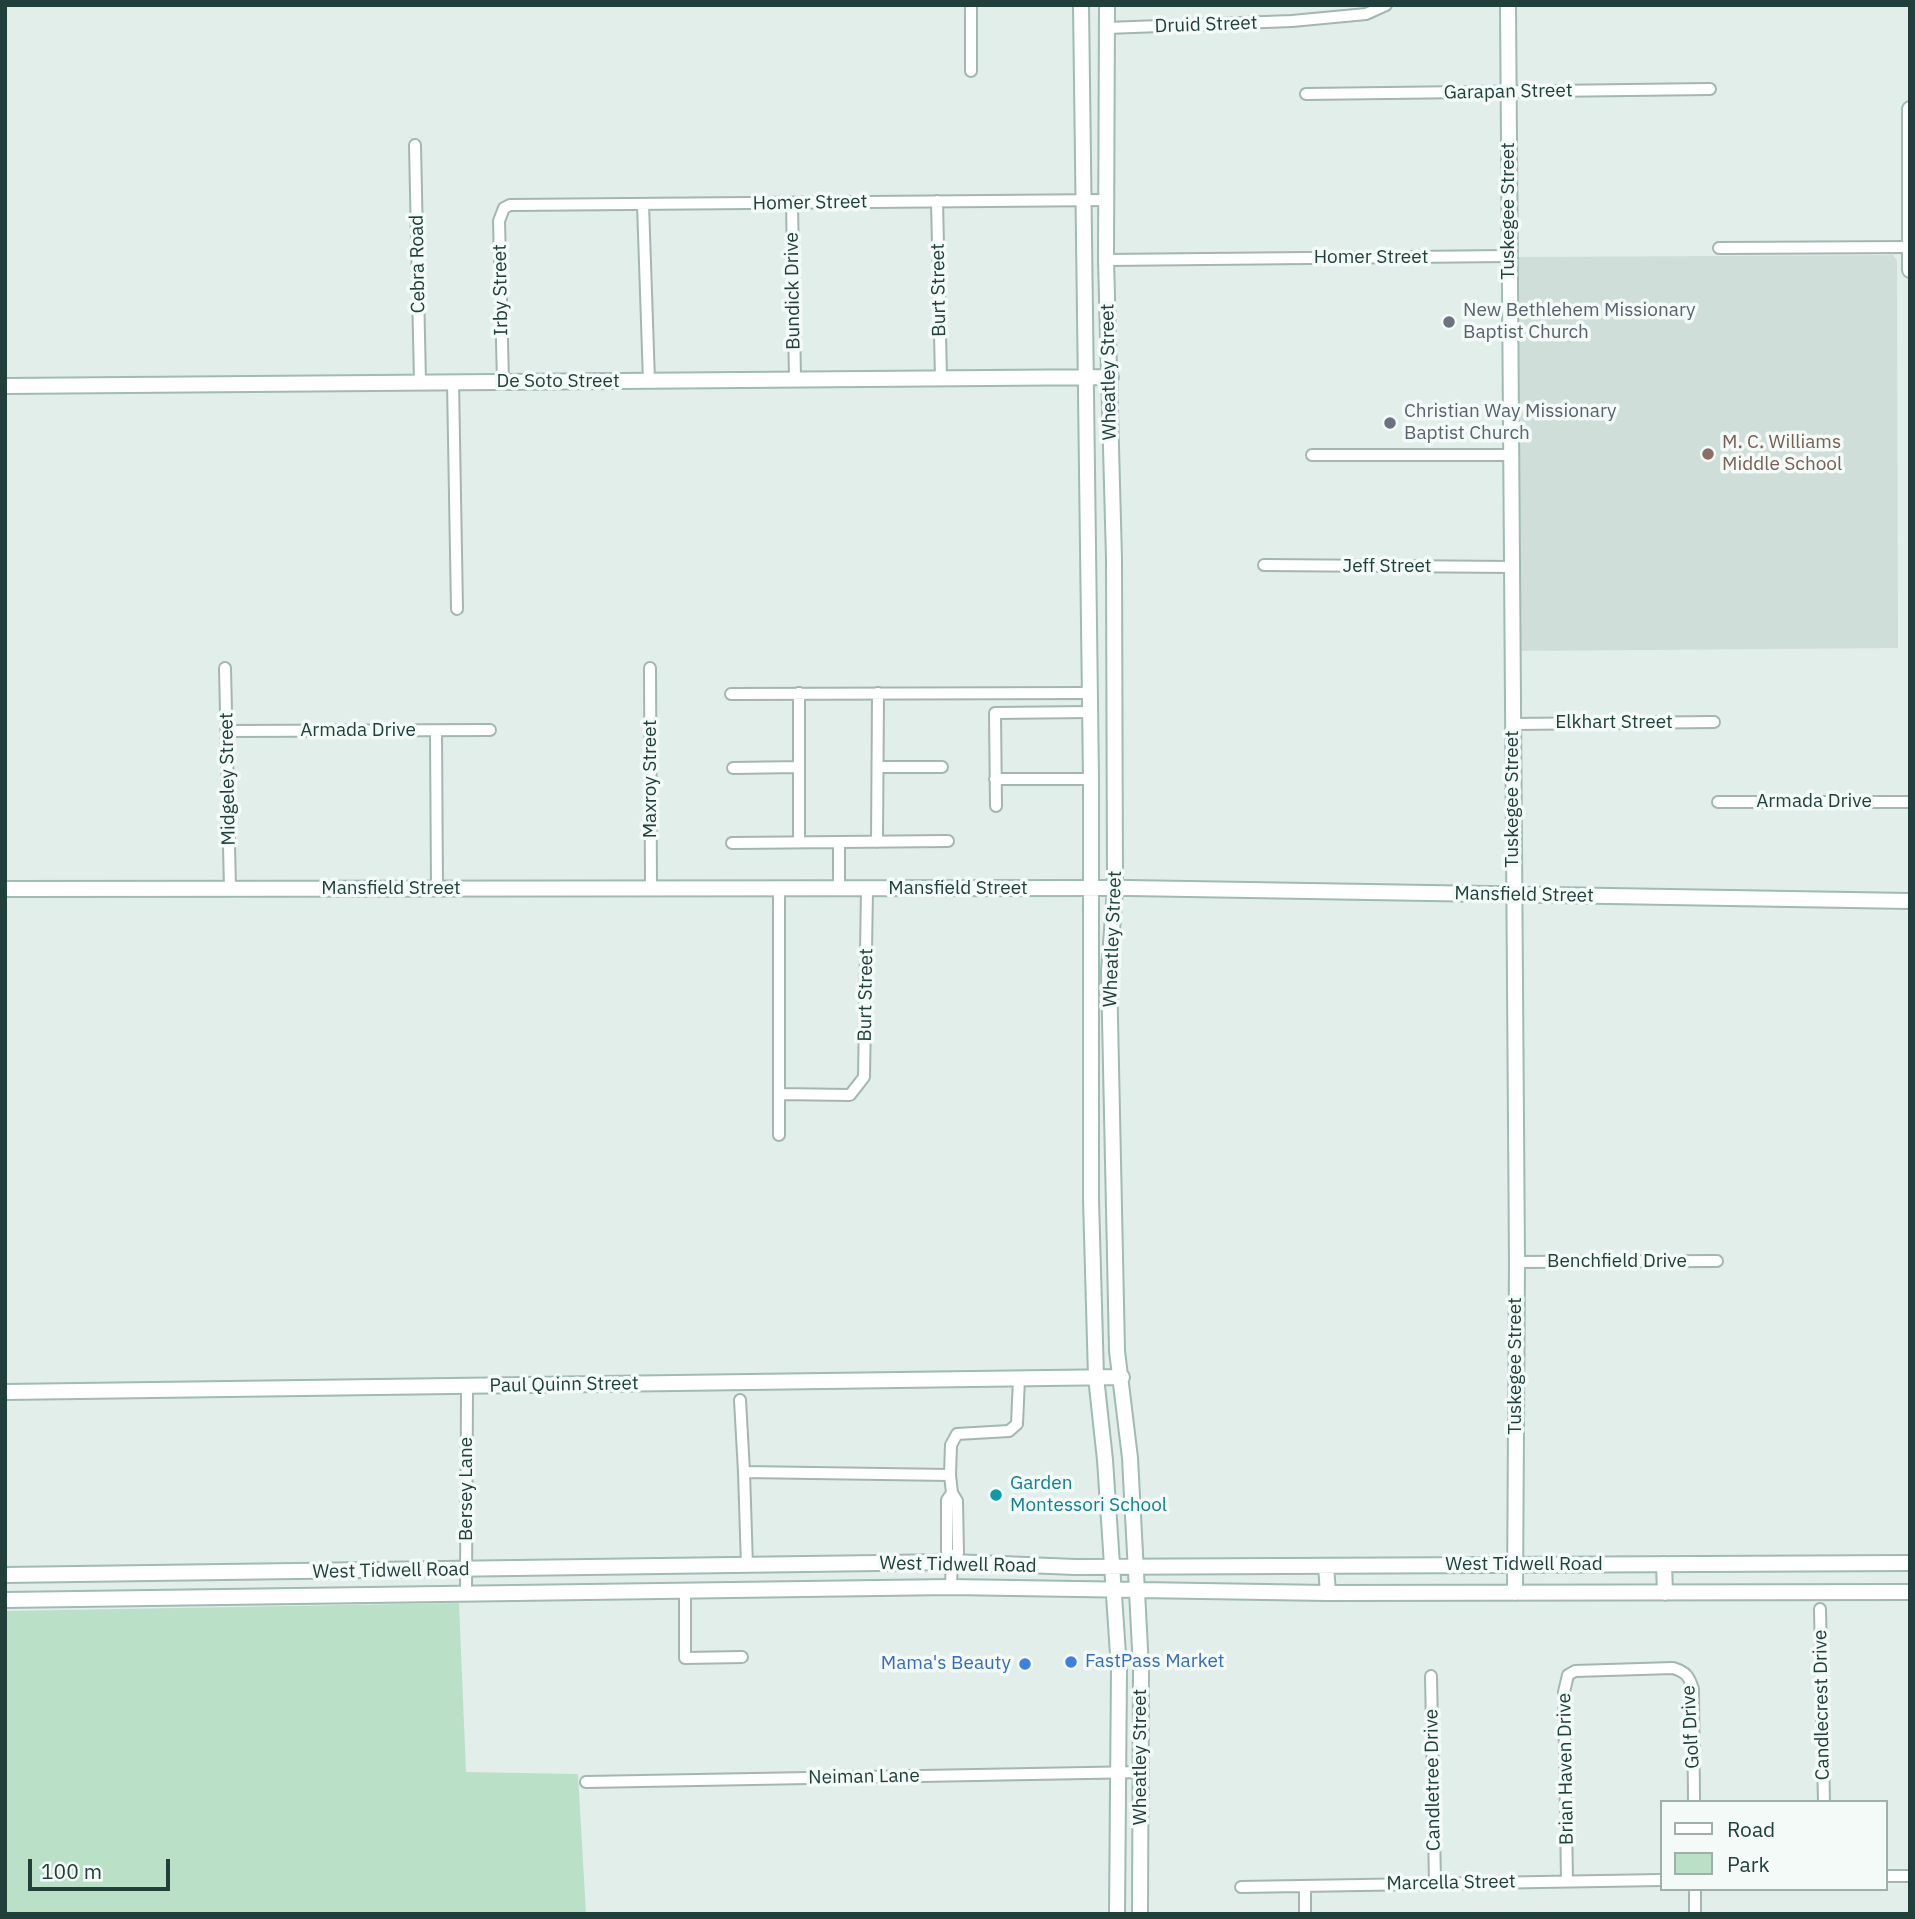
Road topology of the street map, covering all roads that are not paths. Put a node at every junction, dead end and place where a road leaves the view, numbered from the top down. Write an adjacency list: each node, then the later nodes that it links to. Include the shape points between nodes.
1 (971, 5): 9 (street)
2 (1081, 5): 7 (main road, Wheatley Street)
3 (1107, 5): 6 (main road, Wheatley Street)
4 (1386, 5): 6 (street, Druid Street, via 1366,14 1292,21)
5 (1508, 5): 11 (main road, Tuskegee Street)
6 (1107, 28): 8 (main road, Wheatley Street)
7 (1082, 61): 8 (main road); 15 (main road, Wheatley Street)
8 (1107, 61): 16 (main road, Wheatley Street)
9 (971, 71)
10 (1710, 89): 11 (street, Garapan Street)
11 (1508, 92): 12 (street, Garapan Street); 23 (main road, Tuskegee Street)
12 (1306, 94)
13 (1910, 109): 21 (main road)
14 (415, 145): 32 (street, Cebra Road)
15 (1083, 200): 16 (street, Homer Street); 17 (street, Homer Street); 28 (main road, Wheatley Street)
16 (1108, 200): 24 (main road, Wheatley Street)
17 (937, 201): 18 (street, Homer Street); 27 (street, Burt Street)
18 (792, 203): 19 (street, Homer Street); 29 (street, Bundick Drive)
19 (643, 204): 20 (street, Homer Street); 30 (street)
20 (512, 205): 31 (street, Irby Street, via 504,208 499,221)
21 (1909, 247): 22 (street); 25 (main road)
22 (1719, 248)
23 (1509, 256): 24 (street, Homer Street); 36 (main road, Tuskegee Street)
24 (1106, 260): 26 (main road, Wheatley Street)
25 (1910, 270)
26 (1111, 377): 28 (main road, De Soto Street); 38 (main road, Wheatley Street)
27 (941, 378): 28 (main road, De Soto Street); 29 (main road, De Soto Street)
28 (1085, 378): 37 (main road, Wheatley Street)
29 (795, 379): 30 (main road, De Soto Street)
30 (649, 381): 31 (main road, De Soto Street)
31 (503, 382): 33 (main road, De Soto Street)
32 (420, 383): 33 (main road, De Soto Street); 34 (main road, De Soto Street)
33 (453, 383): 41 (street)
34 (5, 386)
35 (1312, 455): 36 (street)
36 (1510, 455): 40 (main road, Tuskegee Street)
37 (1086, 546): 38 (main road); 46 (main road, Wheatley Street)
38 (1113, 546): 49 (main road, Wheatley Street)
39 (1264, 565): 40 (street, Jeff Street)
40 (1511, 567): 51 (main road, Tuskegee Street)
41 (457, 609)
42 (225, 668): 53 (street, Midgeley Street)
43 (650, 668): 73 (street, Maxroy Street)
44 (799, 693): 45 (street); 47 (street); 55 (street)
45 (878, 693): 46 (street); 56 (street)
46 (1090, 693): 48 (main road, Wheatley Street)
47 (731, 694)
48 (1090, 712): 49 (main road); 59 (street, via 995,713); 60 (main road, Wheatley Street)
49 (1114, 712): 74 (main road, Wheatley Street)
50 (1714, 722): 51 (street, Elkhart Street)
51 (1513, 723): 78 (main road, Tuskegee Street)
52 (490, 730): 54 (street, Armada Drive)
53 (227, 731): 54 (street, Armada Drive); 71 (street, Midgeley Street)
54 (436, 731): 72 (street)
55 (799, 767): 58 (street); 65 (street)
56 (878, 767): 57 (street); 67 (street)
57 (942, 767)
58 (733, 768)
59 (995, 779): 60 (street); 63 (street)
60 (1091, 779): 69 (main road, Wheatley Street)
61 (1718, 802): 62 (street, Armada Drive)
62 (1910, 802)
63 (996, 806)
64 (948, 841): 67 (street)
65 (799, 842): 66 (street); 68 (street)
66 (839, 842): 67 (street); 76 (street)
67 (877, 842)
68 (732, 843)
69 (1091, 888): 74 (main road, Mansfield Street); 77 (main road, Mansfield Street); 80 (main road, Wheatley Street)
70 (5, 889): 71 (main road, Mansfield Street)
71 (230, 889): 72 (main road, Mansfield Street)
72 (437, 889): 73 (main road, Mansfield Street)
73 (651, 889): 75 (main road, Mansfield Street)
74 (1115, 889): 78 (main road, Mansfield Street); 81 (main road, Wheatley Street, via 1109,971)
75 (779, 890): 76 (main road, Mansfield Street); 82 (street)
76 (839, 890): 77 (main road, Mansfield Street)
77 (867, 890): 82 (street, Burt Street, via 864,1077 850,1095)
78 (1513, 895): 79 (main road, Mansfield Street); 87 (main road, Tuskegee Street)
79 (1910, 901)
80 (1089, 1051): 81 (main road); 85 (main road, Wheatley Street)
81 (1112, 1051): 84 (main road, Wheatley Street)
82 (779, 1094): 83 (street)
83 (779, 1135)
84 (1114, 1213): 85 (main road); 89 (main road, Wheatley Street, via 1117,1350)
85 (1091, 1214): 88 (main road, Wheatley Street)
86 (1717, 1261): 87 (street, Benchfield Drive)
87 (1517, 1262): 103 (main road, Tuskegee Street)
88 (1096, 1377): 89 (main road, Paul Quinn Street); 90 (main road, Paul Quinn Street); 100 (main road, Wheatley Street)
89 (1122, 1377): 101 (main road, Wheatley Street)
90 (1019, 1378): 91 (main road, Paul Quinn Street); 95 (street, via 1017,1424 1009,1431 957,1434 950,1445)
91 (467, 1387): 92 (main road, Paul Quinn Street); 105 (street, Bersey Lane)
92 (5, 1392)
93 (740, 1400): 94 (street)
94 (744, 1472): 95 (street); 96 (street)
95 (950, 1475): 97 (street, via 957,1501 958,1553)
96 (746, 1559): 97 (main road, West Tidwell Road); 104 (main road, West Tidwell Road)
97 (952, 1559): 100 (main road, West Tidwell Road); 108 (street)
98 (1910, 1563): 99 (main road, West Tidwell Road)
99 (1664, 1564): 103 (main road, West Tidwell Road); 115 (main road)
100 (1111, 1566): 101 (main road, West Tidwell Road); 111 (main road, Wheatley Street)
101 (1135, 1566): 102 (main road, West Tidwell Road); 112 (main road, Wheatley Street)
102 (1326, 1566): 103 (main road, West Tidwell Road); 116 (main road)
103 (1515, 1566): 117 (main road, Tuskegee Street)
104 (623, 1568): 105 (main road, West Tidwell Road); 110 (main road)
105 (467, 1570): 106 (main road, West Tidwell Road); 113 (street, Bersey Lane)
106 (316, 1572): 107 (main road, West Tidwell Road); 118 (main road)
107 (11, 1575): 119 (main road)
108 (951, 1587): 109 (main road, West Tidwell Road); 111 (main road, West Tidwell Road)
109 (685, 1589): 110 (main road, West Tidwell Road); 121 (street, via 685,1658)
110 (624, 1590): 113 (main road, West Tidwell Road)
111 (1112, 1590): 112 (main road, West Tidwell Road); 124 (main road, Wheatley Street, via 1119,1670)
112 (1135, 1591): 116 (main road, West Tidwell Road); 125 (main road, Wheatley Street)
113 (466, 1592): 118 (main road, West Tidwell Road)
114 (1910, 1592): 115 (main road, West Tidwell Road)
115 (1665, 1593): 117 (main road, West Tidwell Road)
116 (1328, 1594): 117 (main road, West Tidwell Road)
117 (1515, 1594)
118 (312, 1595): 119 (main road, West Tidwell Road)
119 (9, 1600)
120 (1820, 1609): 128 (street, Candlecrest Drive)
121 (742, 1657)
122 (1626, 1669): 127 (street, Golf Drive, via 1673,1668 1690,1678); 132 (street, Brian Haven Drive, via 1575,1671 1565,1682)
123 (1431, 1676): 133 (street, Candletree Drive)
124 (1118, 1772): 125 (street, Neiman Lane); 126 (street, Neiman Lane); 137 (main road, Wheatley Street)
125 (1143, 1772): 138 (main road, Wheatley Street)
126 (586, 1782)
127 (1694, 1800)
128 (1824, 1800)
129 (1887, 1876): 130 (street)
130 (1910, 1876)
131 (1660, 1880): 132 (street, Marcella Street)
132 (1567, 1881): 133 (street, Marcella Street)
133 (1435, 1883): 135 (street, Marcella Street)
134 (1241, 1886): 135 (street, Marcella Street)
135 (1305, 1886): 139 (street)
136 (1695, 1891): 140 (street)
137 (1117, 1914)
138 (1140, 1914)
139 (1305, 1914)
140 (1695, 1914)

